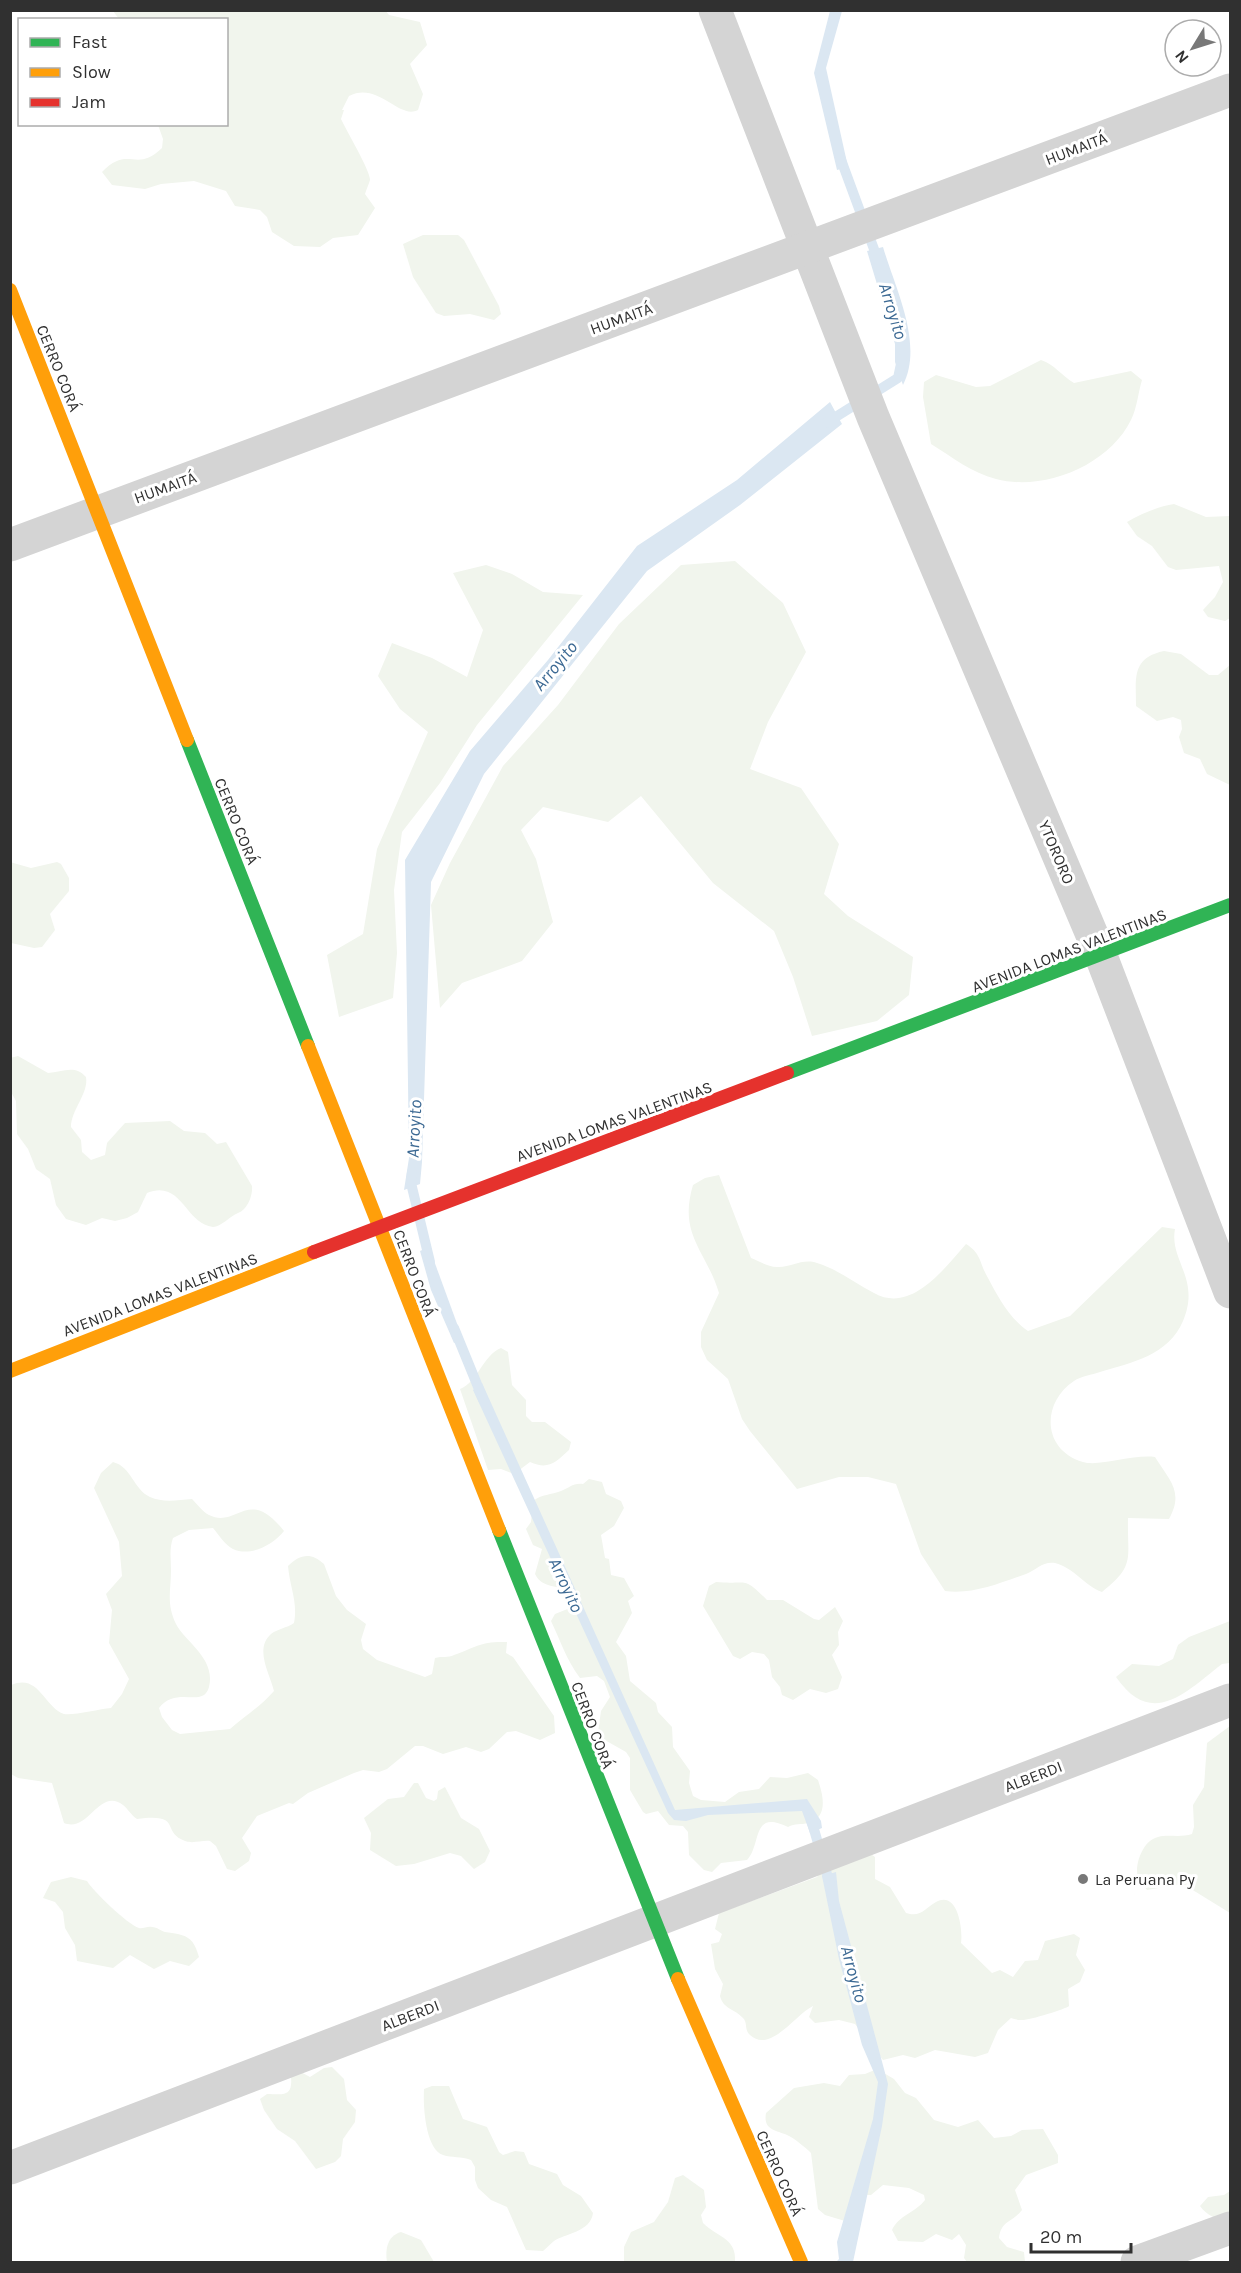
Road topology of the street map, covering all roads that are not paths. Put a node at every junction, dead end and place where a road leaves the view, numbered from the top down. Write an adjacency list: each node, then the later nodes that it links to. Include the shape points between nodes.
1 (715, 10): 3 (street, YTORORO)
2 (1230, 90): 3 (street, HUMAITÁ)
3 (810, 248): 5 (street, HUMAITÁ); 8 (street, YTORORO, via 868,404)
4 (10, 290): 5 (street, CERRO CORÁ)
5 (98, 512): 6 (street, HUMAITÁ); 9 (street, CERRO CORÁ)
6 (10, 545)
7 (1230, 905): 8 (street, AVENIDA LOMAS VALENTINAS)
8 (1101, 956): 9 (street, AVENIDA LOMAS VALENTINAS); 10 (street, YTORORO)
9 (379, 1226): 11 (street, AVENIDA LOMAS VALENTINAS); 13 (street, CERRO CORÁ)
10 (1230, 1292)
11 (10, 1371)
12 (1230, 1700): 13 (street, ALBERDI)
13 (653, 1921): 14 (street, ALBERDI); 16 (street, CERRO CORÁ)
14 (10, 2168)
15 (1230, 2228): 17 (street)
16 (801, 2262)
17 (1137, 2262)

